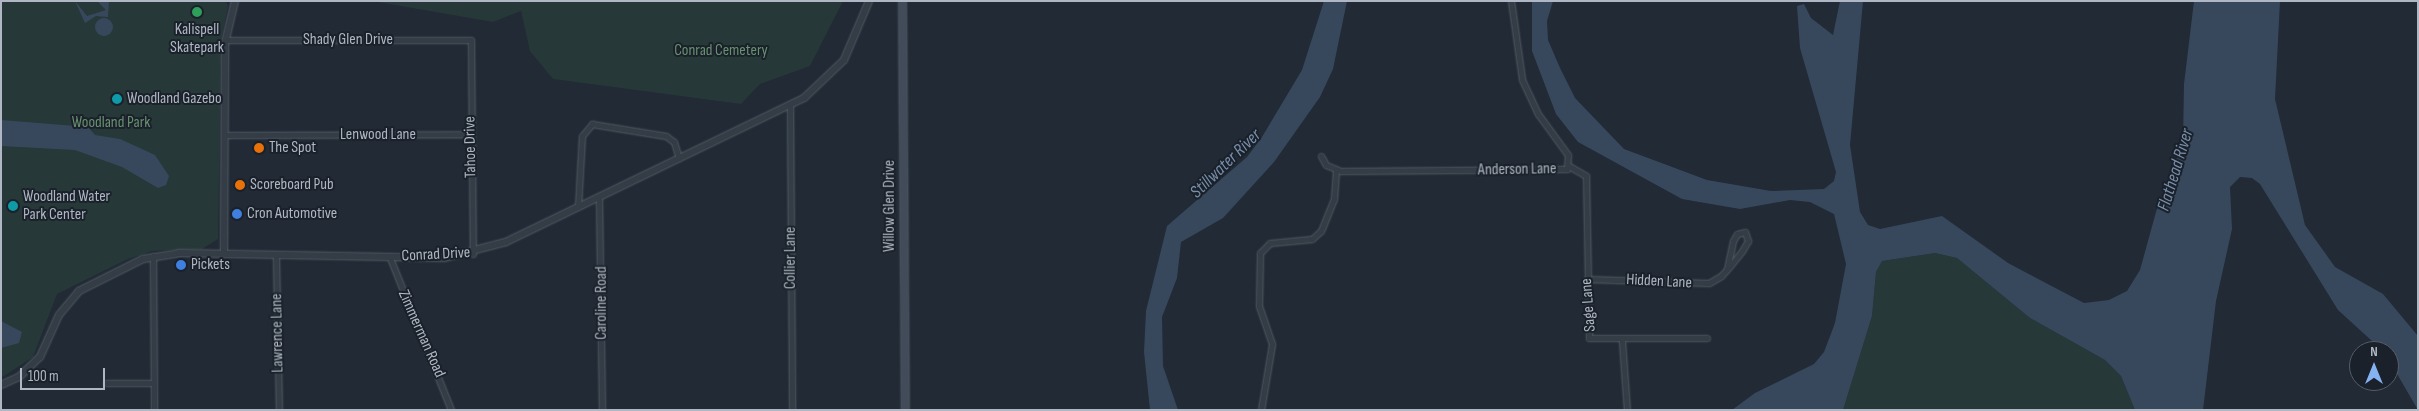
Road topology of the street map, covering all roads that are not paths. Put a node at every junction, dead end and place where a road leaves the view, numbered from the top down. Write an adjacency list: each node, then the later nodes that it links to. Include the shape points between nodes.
1 (235, 1): 5 (street)
2 (868, 1): 7 (street, Conrad Drive, via 851,49 836,71)
3 (902, 1): 33 (main road, Willow Glen Drive)
4 (1511, 1): 12 (street, Anderson Lane, via 1522,79 1538,114 1568,156)
5 (226, 40): 6 (street, Shady Glen Drive); 9 (street)
6 (471, 40): 8 (street, Tahoe Drive)
7 (790, 106): 11 (street, Conrad Drive); 32 (street, Collier Lane)
8 (471, 134): 9 (street, Lenwood Lane); 17 (street, Tahoe Drive)
9 (224, 135): 16 (street)
10 (1321, 156): 13 (street)
11 (679, 158): 14 (street, Conrad Drive); 15 (street, via 674,142 666,136 592,124 582,136)
12 (1569, 166): 13 (street, Anderson Lane, via 1554,171); 22 (street, Sage Lane, via 1582,170 1586,176)
13 (1336, 170): 34 (street, via 1334,199 1321,231 1312,239 1270,243 1260,252 1259,306 1272,344)
14 (599, 197): 15 (street, Conrad Drive); 31 (street, Caroline Road)
15 (578, 207): 17 (street, Conrad Drive)
16 (224, 253): 18 (street, Conrad Drive); 19 (street, Conrad Drive)
17 (473, 254): 20 (street, Conrad Drive)
18 (153, 256): 26 (street); 27 (street, Conrad Drive, via 123,266 79,290 59,315 40,357 19,377)
19 (276, 256): 20 (street, Conrad Drive); 29 (street, Lawrence Lane)
20 (390, 258): 30 (street, Zimmerman Road)
21 (1727, 269): 21 (street, Hidden Lane, via 1748,241 1745,232 1737,234 1733,241); 22 (street, Hidden Lane, via 1709,282 1695,284)
22 (1587, 279): 24 (street, Sage Lane, via 1590,338)
23 (1707, 338): 24 (street, Sage Lane)
24 (1622, 341): 35 (street)
25 (106, 383): 26 (street)
26 (154, 383): 28 (street)
27 (1, 385)
28 (154, 410)
29 (279, 410)
30 (451, 410)
31 (602, 410)
32 (792, 410)
33 (905, 410)
34 (1261, 410)
35 (1627, 410)

